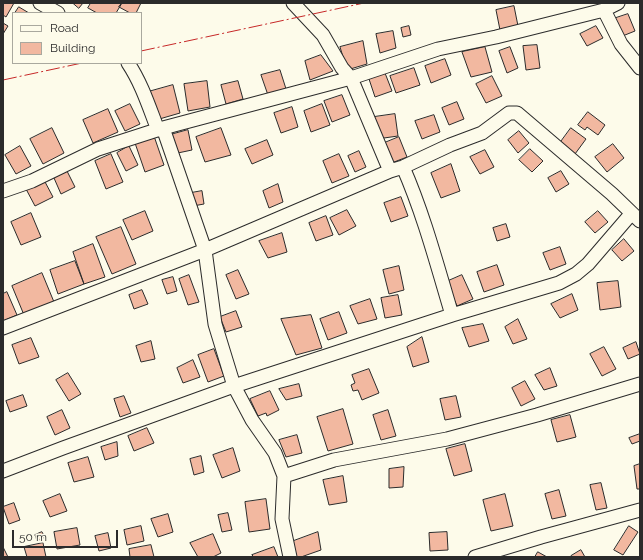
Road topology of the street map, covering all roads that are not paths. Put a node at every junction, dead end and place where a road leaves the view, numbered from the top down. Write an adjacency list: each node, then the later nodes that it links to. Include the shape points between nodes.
1 (40, 3): 5 (street)
2 (293, 3): 8 (street, via 323,35 342,68)
3 (618, 3): 4 (street)
4 (604, 10): 7 (street, via 621,44); 8 (street, via 438,49)
5 (56, 12)
6 (129, 64): 9 (street)
7 (640, 68)
8 (351, 78): 9 (street); 11 (street)
9 (160, 129): 12 (street, via 98,149 32,181); 14 (street)
10 (403, 167): 11 (street); 13 (street, via 482,133 509,113 517,113 612,194); 15 (street, via 428,232)
11 (390, 171): 14 (street)
12 (3, 191)
13 (636, 218): 15 (street, via 588,264 559,283)
14 (205, 250): 16 (street); 18 (street, via 215,324)
15 (452, 315): 18 (street)
16 (3, 328)
17 (640, 384): 20 (street, via 447,439 334,460)
18 (234, 386): 19 (street); 20 (street, via 252,420 275,453)
19 (3, 471)
20 (284, 476): 22 (street, via 282,519)
21 (640, 510): 23 (street)
22 (290, 557)
23 (475, 557)

